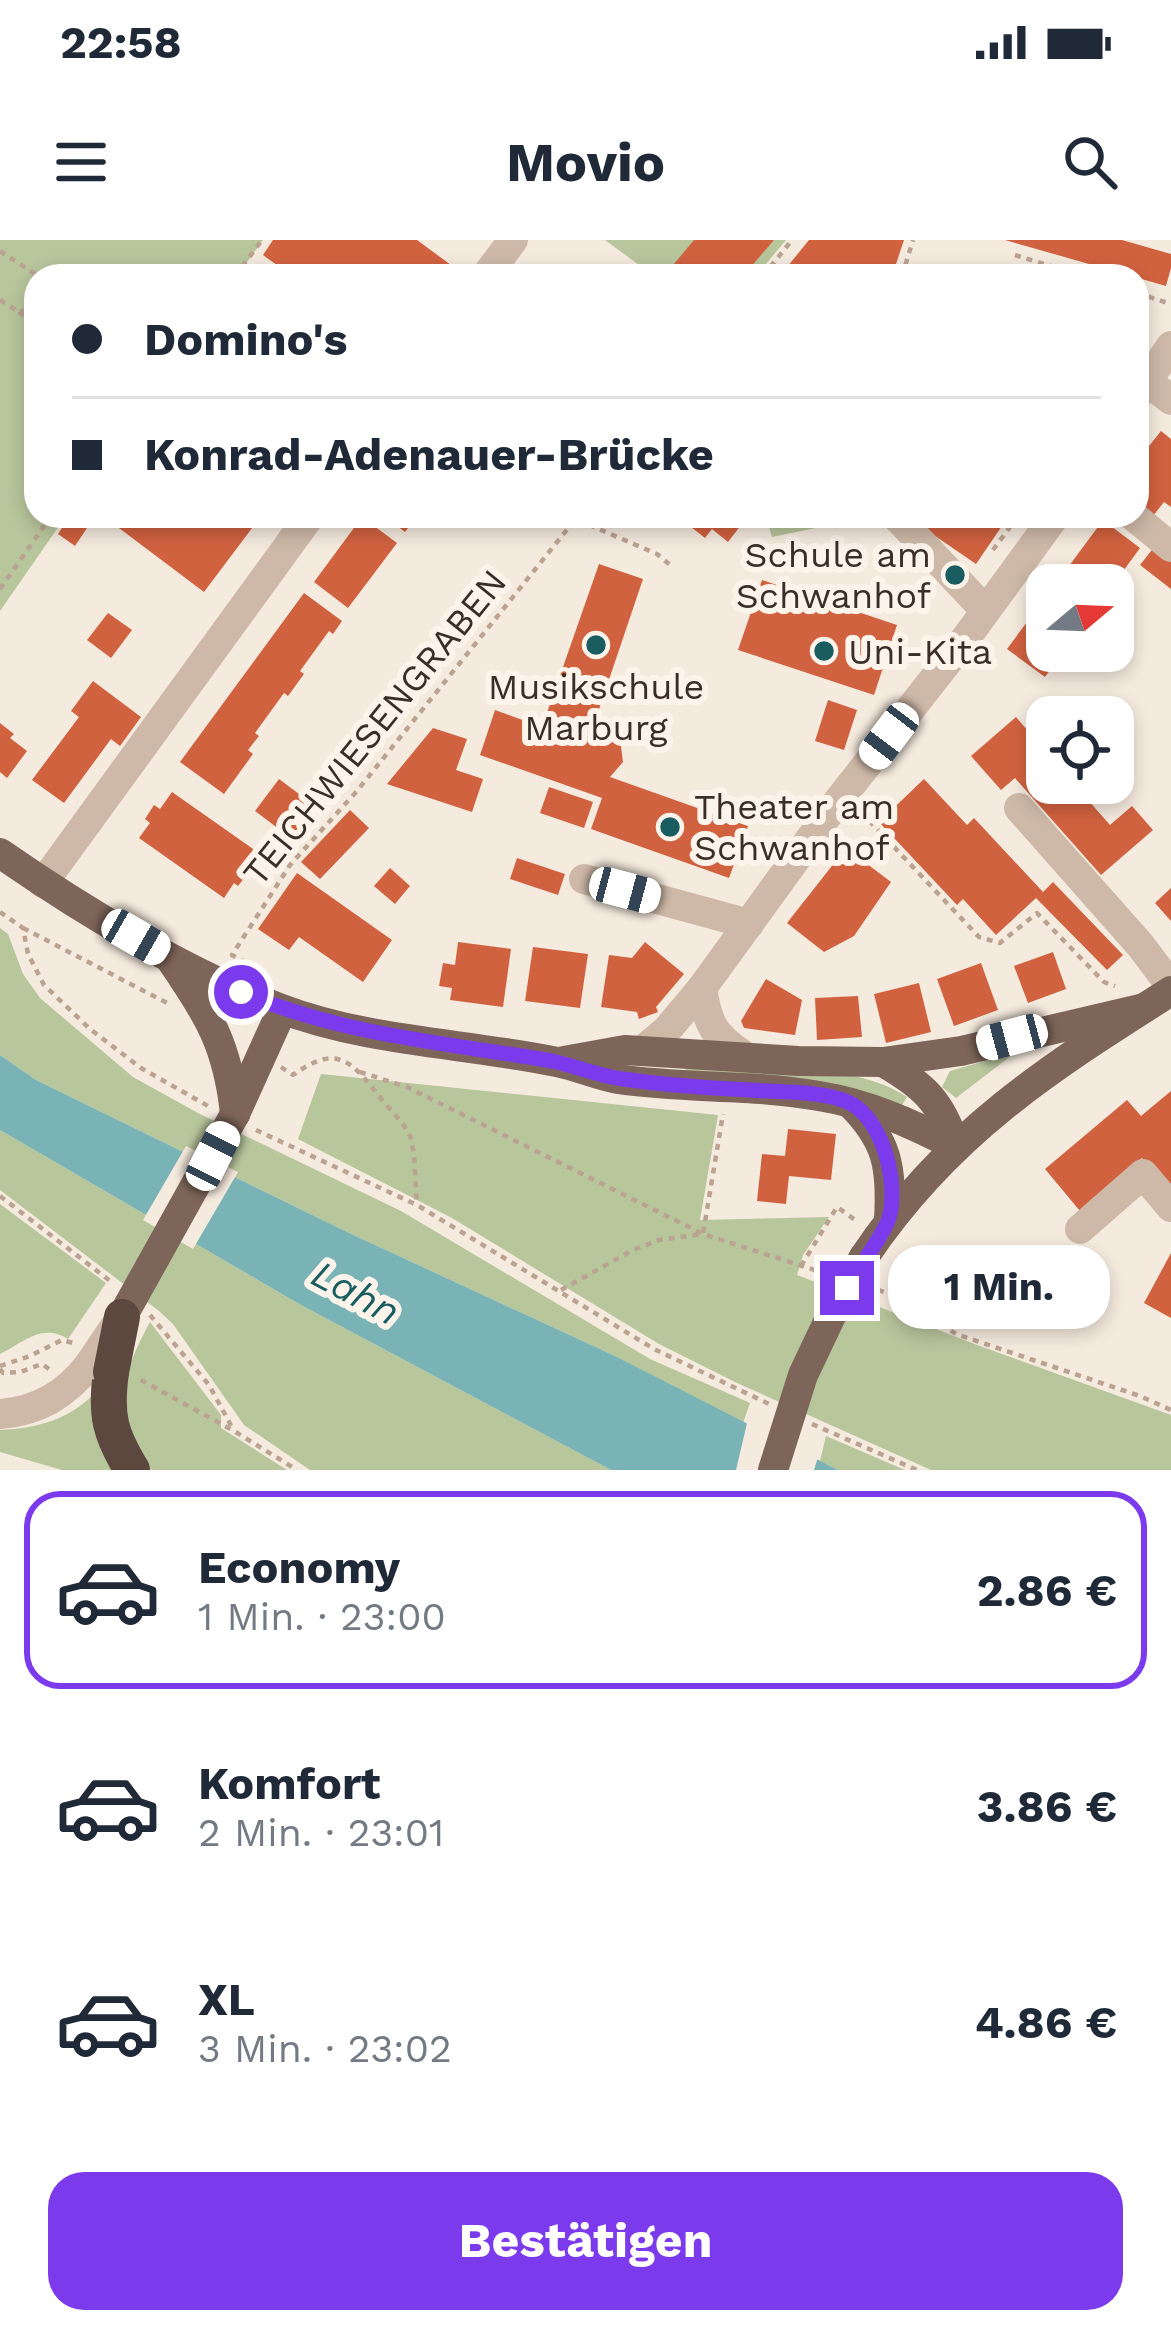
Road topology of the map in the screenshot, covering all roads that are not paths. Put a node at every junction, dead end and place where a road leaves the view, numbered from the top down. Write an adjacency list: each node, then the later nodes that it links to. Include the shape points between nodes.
1 (1171, 346): 2 (street)
2 (1152, 392)
3 (301, 528): 12 (street)
4 (907, 528): 8 (street)
5 (1042, 528): 8 (street)
6 (1148, 528): 7 (street)
7 (1171, 547)
8 (985, 610): 13 (street)
9 (1019, 808): 16 (street, via 1141,946)
10 (0, 853): 12 (main road)
11 (584, 879): 13 (street)
12 (43, 883): 14 (main road)
13 (749, 924): 15 (street)
14 (168, 956): 17 (main road); 23 (main road, via 217,1032)
15 (702, 988): 18 (street); 19 (street, via 710,1025)
16 (1161, 996): 21 (main road, via 961,1051); 24 (main road, via 1042,1075)
17 (282, 1010): 20 (main road); 23 (main road)
18 (642, 1051): 19 (main road); 20 (main road)
19 (746, 1057): 21 (main road)
20 (558, 1062): 22 (main road, via 621,1079)
21 (883, 1062): 24 (main road, via 927,1092)
22 (850, 1103): 24 (main road); 26 (main road, via 884,1147)
23 (233, 1117): 28 (main road, bridge)
24 (955, 1146): 26 (main road)
25 (1171, 1207): 27 (street, via 1143,1174)
26 (889, 1220): 32 (main road, bridge, via 803,1375)
27 (1080, 1229)
28 (137, 1318): 29 (highway, bridge)
29 (100, 1369): 30 (street, via 52,1400); 31 (highway, via 107,1415)
30 (0, 1414)
31 (132, 1470)
32 (773, 1470)

